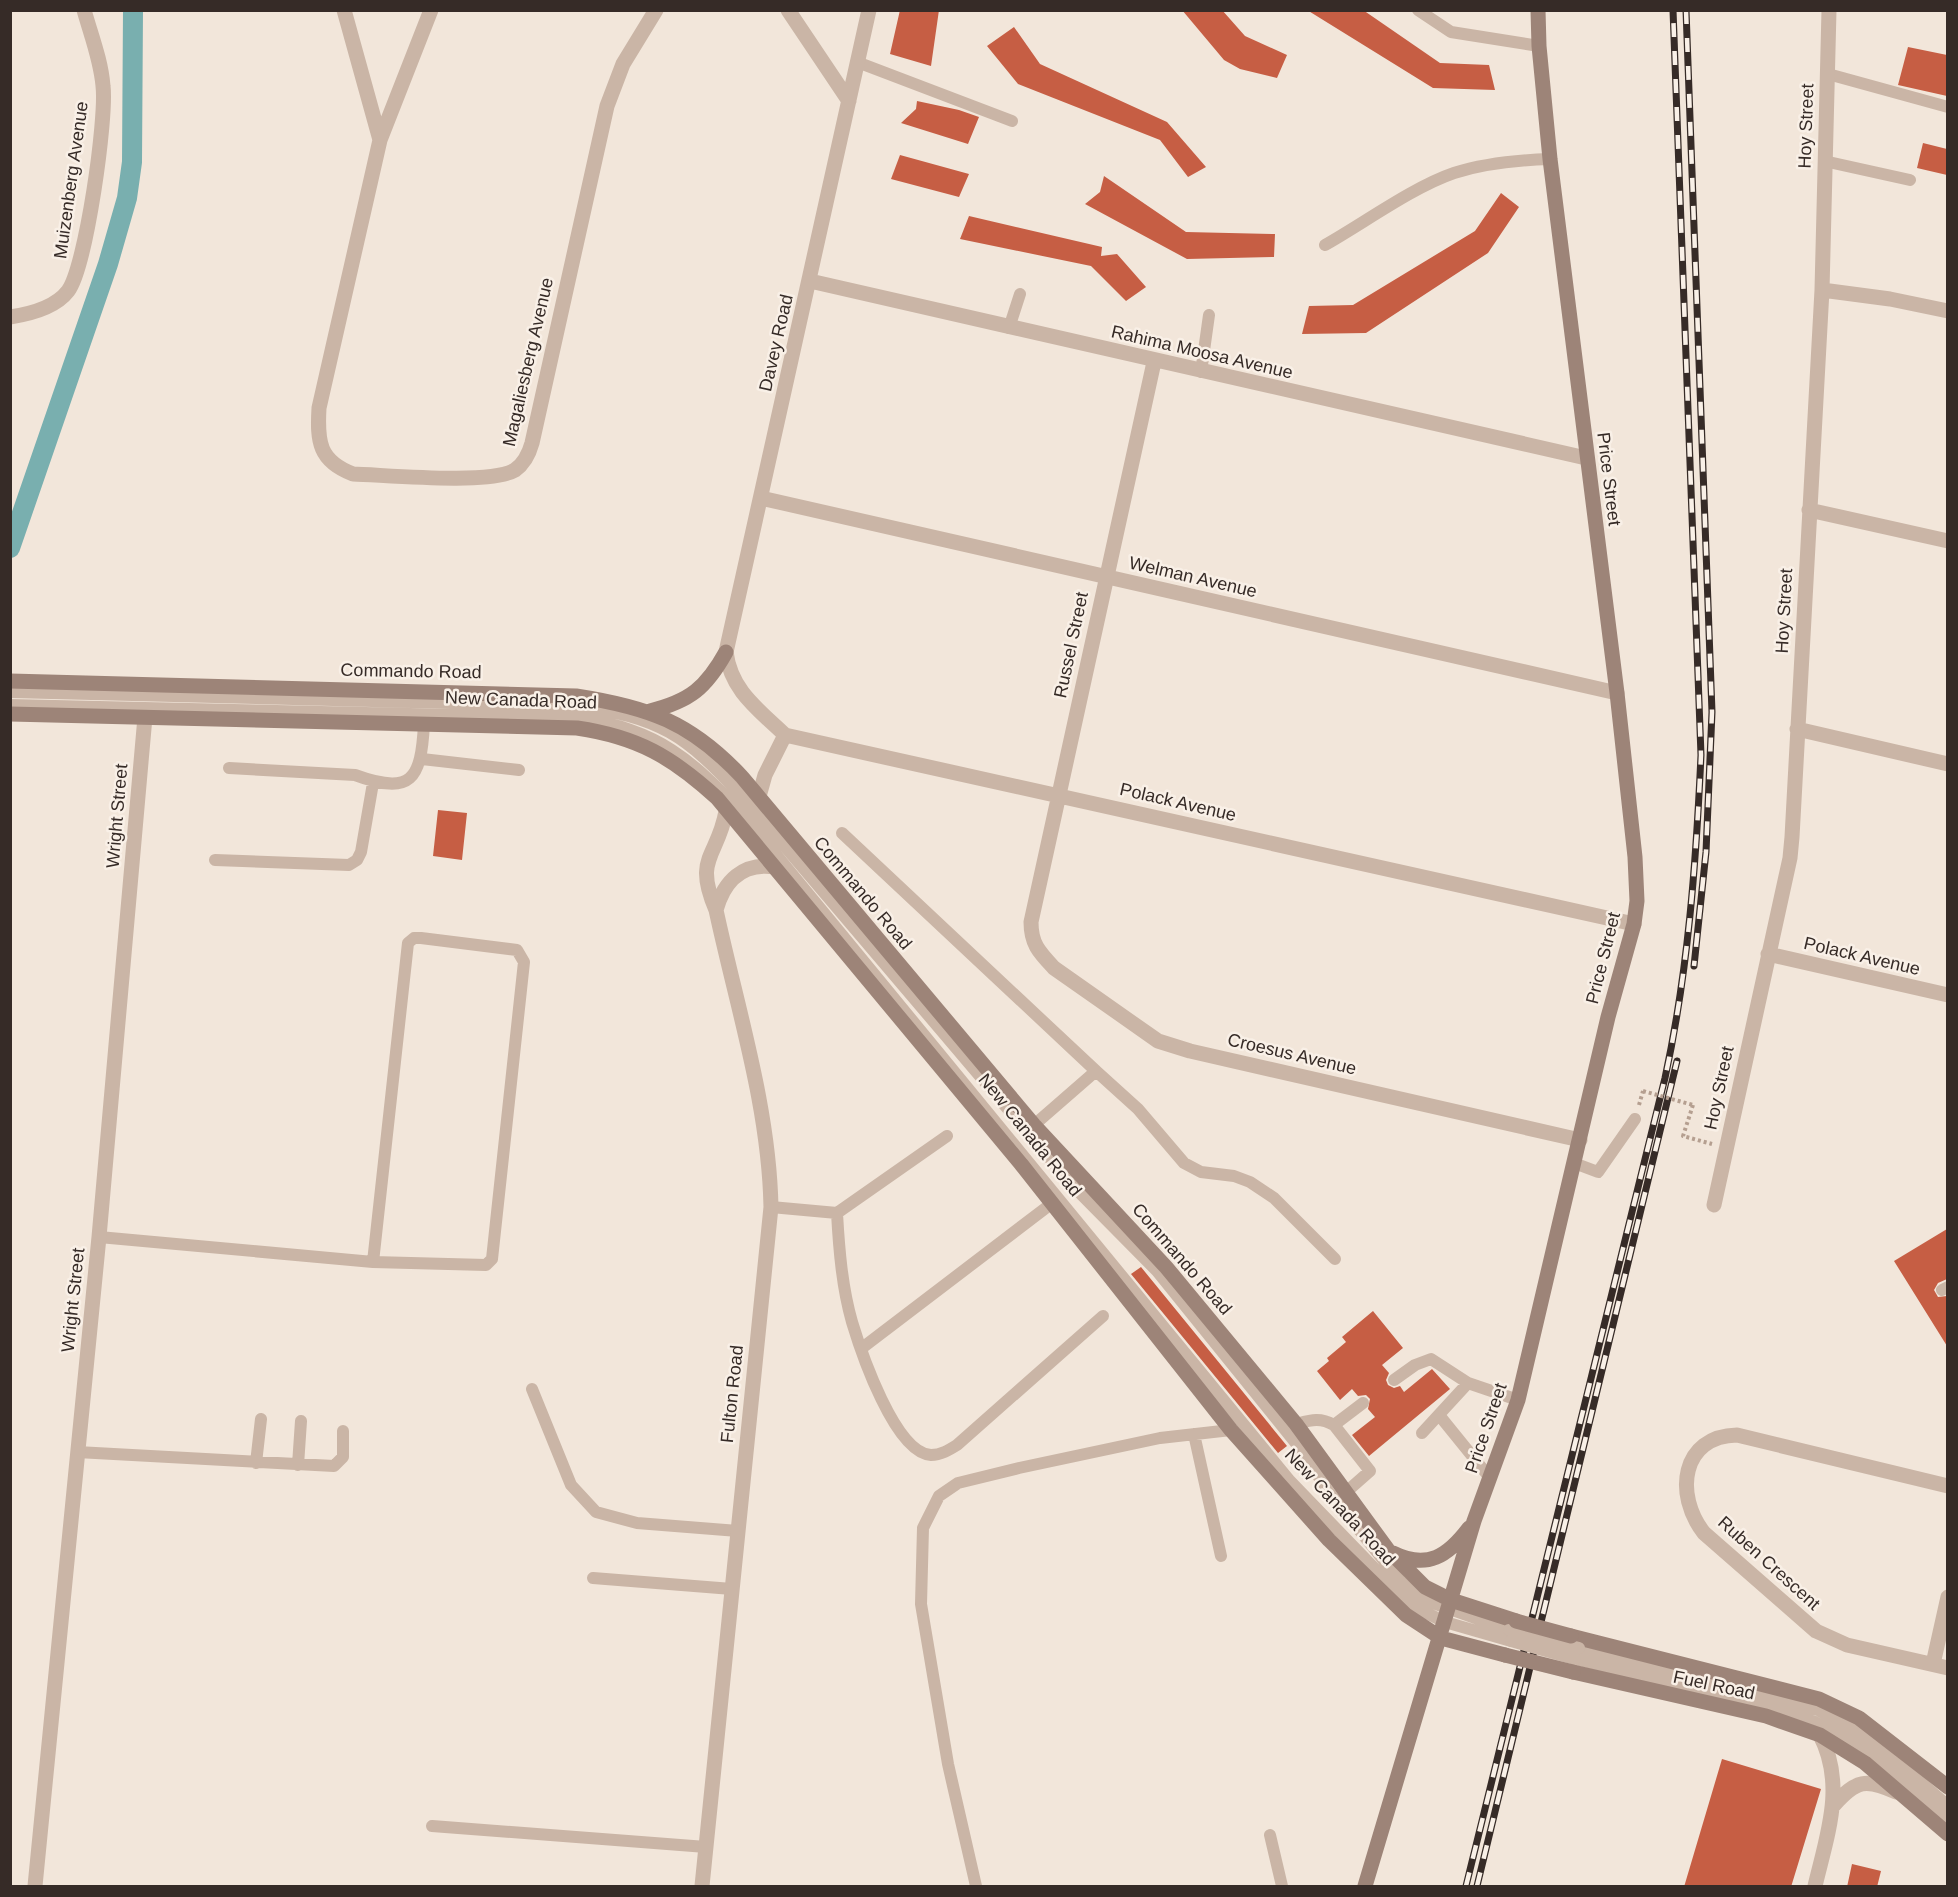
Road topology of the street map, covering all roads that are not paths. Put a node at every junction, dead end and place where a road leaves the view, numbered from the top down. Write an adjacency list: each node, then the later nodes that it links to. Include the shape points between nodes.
1 (84, 10): 26 (street, Muizenberg Avenue, via 100,69 104,105 82,257 67,292 39,310)
2 (344, 10): 16 (street)
3 (431, 10): 16 (street, Magaliesberg Avenue)
4 (656, 10): 16 (street, Magaliesberg Avenue, via 623,64 607,106 532,443 522,464 513,471 483,477 353,474 339,468 321,449 319,408)
5 (788, 10): 13 (street)
6 (869, 10): 11 (street, Davey Road)
7 (1418, 10): 10 (lane, via 1451,32)
8 (1538, 10): 10 (main road, Price Street)
9 (1830, 10): 12 (street, Hoy Street)
10 (1539, 46): 17 (main road, Price Street)
11 (857, 62): 13 (street, Davey Road); 15 (lane)
12 (1828, 74): 14 (lane); 18 (street, Hoy Street)
13 (849, 101): 21 (street, Davey Road)
14 (1947, 107)
15 (1012, 121)
16 (380, 140)
17 (1550, 159): 20 (lane, via 1479,166 1453,173); 30 (main road, Price Street)
18 (1824, 161): 19 (lane); 22 (street, Hoy Street)
19 (1910, 180)
20 (1325, 245)
21 (810, 281): 27 (street, Rahima Moosa Avenue); 31 (street, Davey Road)
22 (1821, 290): 24 (street); 32 (street, Hoy Street)
23 (1020, 294): 27 (lane)
24 (1947, 311)
25 (1209, 315): 29 (lane)
26 (10, 317)
27 (1009, 328): 28 (street, Rahima Moosa Avenue)
28 (1154, 362): 29 (street, Rahima Moosa Avenue); 34 (street, Russel Street)
29 (1201, 372): 30 (street, Rahima Moosa Avenue)
30 (1586, 458): 38 (main road, Price Street)
31 (761, 498): 34 (street, Welman Avenue); 35 (street, Davey Road)
32 (1809, 510): 33 (street); 44 (street, Hoy Street)
33 (1947, 541)
34 (1105, 577): 38 (street, Welman Avenue); 51 (street, Russel Street)
35 (726, 652): 40 (main road, via 700,688 676,704); 45 (street, Davey Road, via 734,682)
36 (10, 681): 40 (main road, Commando Road, via 566,695)
37 (10, 692): 104 (lane, New Canada Road, via 575,706 651,721 681,738 743,797 1075,1188 1157,1271 1299,1447 1328,1491 1401,1582 1422,1599)
38 (1617, 693): 58 (main road, Price Street, via 1637,876)
39 (10, 705): 104 (lane, New Canada Road, via 582,718 644,734 685,757 706,774 749,822 1290,1482 1395,1593 1410,1605)
40 (650, 711): 52 (main road, Commando Road, via 678,724 714,750 742,777)
41 (10, 714): 42 (main road)
42 (145, 717): 43 (main road); 72 (street, Wright Street)
43 (424, 724): 46 (lane); 53 (main road, via 577,728 625,738 694,777)
44 (1797, 729): 47 (street); 60 (street, Hoy Street, via 1790,858)
45 (785, 735): 51 (street, Polack Avenue); 52 (street, via 765,775)
46 (422, 759): 49 (lane); 50 (lane, via 405,781)
47 (1947, 764)
48 (229, 768): 50 (lane, via 355,775)
49 (519, 770)
50 (374, 783): 55 (lane, via 361,852 349,865)
51 (1058, 795): 58 (street, Polack Avenue); 59 (street, Russel Street)
52 (758, 800): 64 (main road, Commando Road)
53 (726, 811): 56 (main road); 57 (street, Fulton Road, via 706,869)
54 (842, 833): 62 (lane)
55 (215, 860)
56 (775, 867): 57 (street, via 754,867 733,877); 68 (main road)
57 (716, 910): 70 (street, Fulton Road, via 764,1122)
58 (1634, 924): 66 (main road, Price Street)
59 (1031, 938): 66 (street, Croesus Avenue, via 1054,968 1158,1041)
60 (1768, 954): 61 (street, Polack Avenue); 69 (street, Hoy Street)
61 (1947, 995)
62 (1096, 1071): 64 (lane); 73 (lane, via 1138,1109 1184,1164 1201,1172 1250,1182 1274,1198)
63 (1635, 1119): 67 (lane, via 1598,1172)
64 (1034, 1125): 85 (main road, Commando Road, via 1166,1267)
65 (947, 1136): 71 (lane)
66 (1580, 1140): 67 (main road, Price Street)
67 (1574, 1163): 80 (main road, Price Street)
68 (1051, 1204): 76 (lane); 87 (main road)
69 (1714, 1205)
70 (771, 1207): 71 (lane); 98 (street, Fulton Road)
71 (837, 1213): 76 (lane, via 852,1321)
72 (99, 1237): 74 (lane); 91 (street, Wright Street)
73 (1335, 1259)
74 (373, 1262): 74 (lane, via 479,1267 492,1259 524,962 517,950 421,938 408,943)
75 (1104, 1316): 76 (lane, via 957,1445 931,1455 919,1450 899,1429 881,1398)
76 (862, 1348)
77 (1394, 1380): 78 (lane, via 1423,1360 1431,1359)
78 (1468, 1383): 80 (lane); 82 (lane)
79 (532, 1389): 98 (lane, via 571,1485 596,1512 637,1522)
80 (1518, 1400): 94 (main road, Price Street)
81 (1363, 1403): 86 (lane)
82 (1439, 1415): 89 (lane); 94 (lane)
83 (261, 1419): 92 (lane)
84 (301, 1421): 93 (lane)
85 (1296, 1424): 86 (lane, via 1315,1419); 96 (main road, Commando Road)
86 (1334, 1425): 96 (lane, via 1370,1471)
87 (1232, 1430): 90 (lane); 106 (main road, via 1329,1540 1406,1615)
88 (343, 1431): 93 (lane, via 340,1462 334,1466)
89 (1422, 1432)
90 (1194, 1434): 100 (lane); 121 (lane, via 1148,1440 958,1483 939,1496 923,1528 921,1604 948,1764)
91 (77, 1452): 92 (lane); 119 (street, Wright Street)
92 (256, 1463): 93 (lane)
93 (298, 1465)
94 (1490, 1478): 97 (main road, Price Street)
95 (1947, 1486): 108 (street, Ruben Crescent, via 1737,1435 1712,1439 1700,1446 1690,1464 1686,1496 1704,1533 1816,1631 1847,1645)
96 (1345, 1493): 99 (main road, Commando Road)
97 (1474, 1521): 99 (main road, via 1451,1548 1430,1560 1406,1560); 104 (main road, Price Street)
98 (738, 1531): 102 (street, Fulton Road)
99 (1388, 1550): 104 (main road, Commando Road)
100 (1221, 1556)
101 (593, 1578): 102 (lane)
102 (732, 1589): 118 (street, Fulton Road)
103 (1947, 1597): 108 (street, Ruben Crescent)
104 (1448, 1611): 105 (main road, Fuel Road); 105 (lane, New Canada Road); 106 (main road, Price Street)
105 (1510, 1637): 106 (main road, Fuel Road); 107 (main road, Fuel Road, bridge); 107 (main road, Fuel Road, bridge)
106 (1441, 1638): 123 (main road, Price Street)
107 (1574, 1654): 109 (main road, Fuel Road); 110 (main road, Fuel Road, via 1819,1699 1859,1718); 113 (lane, via 1818,1710 1870,1738); 114 (lane, via 1815,1722 1862,1746)
108 (1940, 1666)
109 (1820, 1735): 111 (main road, Fuel Road, via 1865,1763); 112 (street, via 1832,1764)
110 (1947, 1787)
111 (1905, 1797): 112 (street, via 1878,1784 1864,1783 1855,1785); 116 (main road, Fuel Road)
112 (1834, 1805): 124 (street)
113 (1947, 1806)
114 (1947, 1821)
115 (432, 1826): 118 (lane)
116 (1947, 1834)
117 (1270, 1835): 122 (lane)
118 (706, 1847): 120 (street, Fulton Road)
119 (35, 1887)
120 (702, 1887)
121 (976, 1887)
122 (1282, 1887)
123 (1365, 1887)
124 (1815, 1887)

